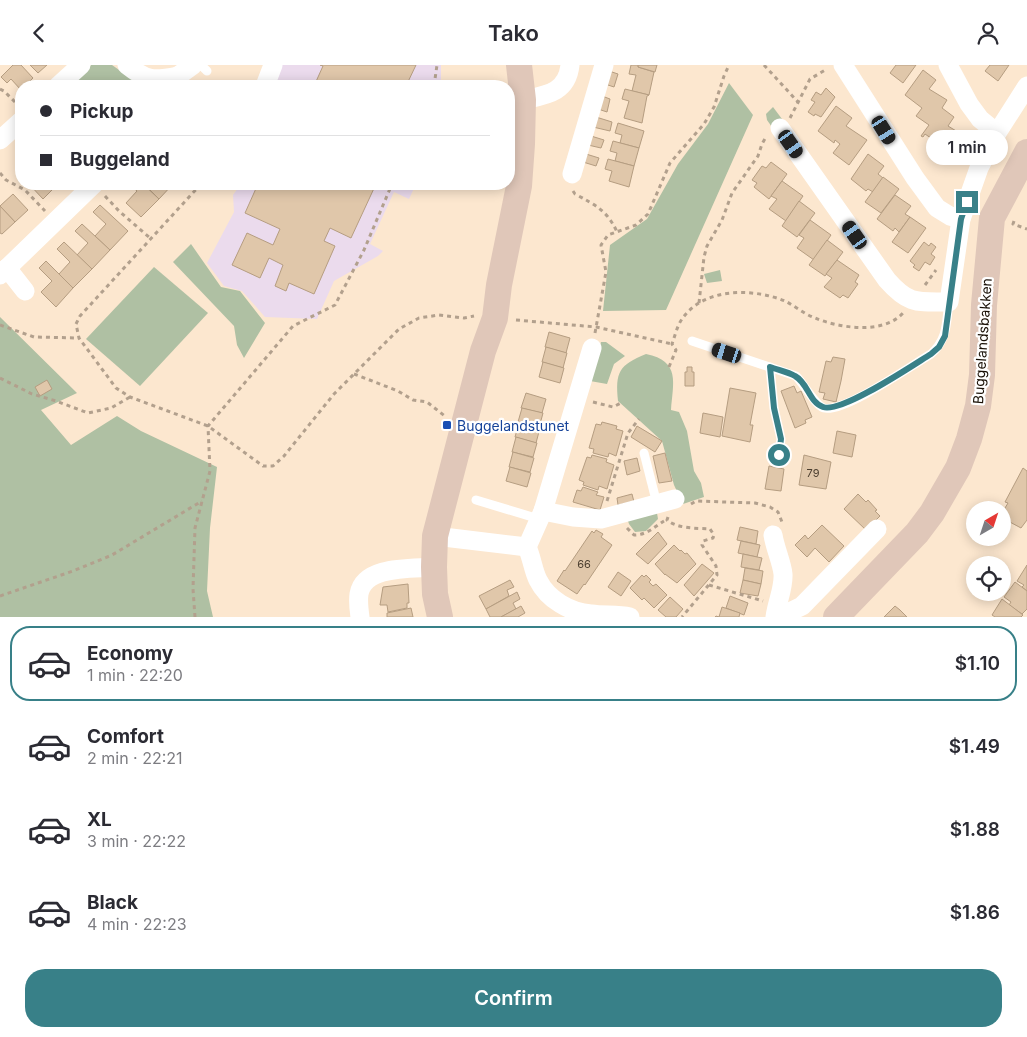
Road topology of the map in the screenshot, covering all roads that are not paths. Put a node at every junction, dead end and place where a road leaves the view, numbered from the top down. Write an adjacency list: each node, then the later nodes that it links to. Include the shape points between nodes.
1 (81, 65): 10 (street)
2 (127, 65): 9 (street, via 141,77 150,79)
3 (273, 65): 11 (street)
4 (519, 65): 13 (street)
5 (570, 65): 13 (street, via 567,77 556,92)
6 (604, 65): 19 (street)
7 (948, 65): 16 (street, via 969,104 980,119)
8 (834, 68): 21 (street, via 937,208 950,217)
9 (191, 73)
10 (65, 80)
11 (267, 80)
12 (1027, 86): 16 (street)
13 (523, 100): 34 (street, via 519,186 500,285 486,316 483,351)
14 (15, 126): 17 (street)
15 (780, 128): 24 (street, via 898,293 913,302)
16 (997, 133): 21 (street, via 978,168)
17 (0, 140)
18 (1027, 152): 42 (street, Buggelandsbakken, via 1010,183 1002,221 988,257 978,406 958,468 917,533)
19 (572, 174)
20 (88, 190): 22 (street)
21 (961, 219): 24 (street)
22 (4, 272): 23 (street)
23 (25, 291)
24 (949, 302): 27 (lane, via 945,336 939,347 854,400 832,408 823,408 814,401 796,376)
25 (692, 341): 27 (lane)
26 (592, 348): 32 (street)
27 (770, 367): 29 (lane, via 781,439)
28 (644, 453): 31 (lane)
29 (779, 455)
30 (476, 500): 32 (lane)
31 (671, 507): 32 (street, via 601,519)
32 (541, 515): 36 (street)
33 (877, 529): 38 (street, via 802,606)
34 (435, 535): 36 (street); 37 (street)
35 (773, 535): 38 (street, via 783,572)
36 (527, 547): 41 (street, via 538,579 560,604 589,614)
37 (434, 567): 39 (street, via 380,571 366,579 359,593); 40 (street)
38 (777, 613)
39 (360, 617)
40 (440, 617)
41 (630, 617)
42 (836, 617)

